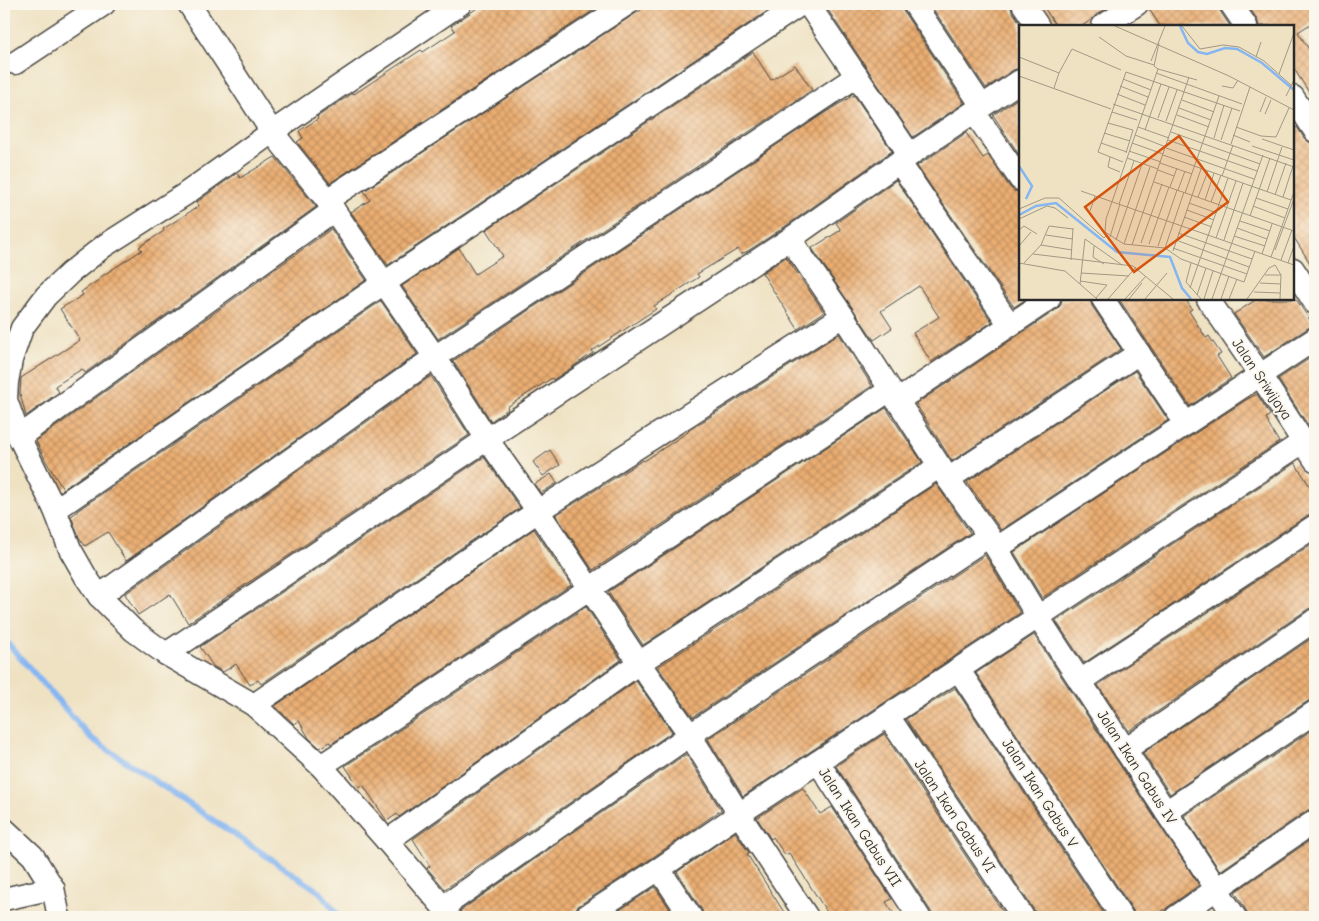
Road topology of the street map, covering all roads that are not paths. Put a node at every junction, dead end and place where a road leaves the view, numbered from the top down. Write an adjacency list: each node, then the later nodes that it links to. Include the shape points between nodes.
1 (104, 4): 12 (street)
2 (189, 4): 18 (street)
3 (460, 4): 18 (street)
4 (627, 4): 21 (street)
5 (801, 4): 24 (street)
6 (808, 4): 13 (street)
7 (914, 4): 16 (street)
8 (1024, 4): 10 (street)
9 (1231, 4): 11 (street)
10 (1037, 25)
11 (1245, 25)
12 (15, 63)
13 (857, 76): 19 (street); 33 (street)
14 (1019, 82): 16 (street)
15 (1294, 99): 17 (street)
16 (978, 109): 19 (street); 20 (street)
17 (1315, 131)
18 (272, 132): 21 (street); 36 (street, via 184,195 104,246 46,296 22,328 11,360)
19 (904, 159): 22 (street); 30 (street)
20 (1019, 177)
21 (331, 205): 24 (street); 38 (street)
22 (790, 239): 29 (street, Jalan Ikan Gabus IV); 39 (street)
23 (1294, 270): 28 (street)
24 (384, 283): 33 (street); 43 (street)
25 (1048, 300): 30 (street)
26 (1104, 300): 32 (street)
27 (1209, 300): 34 (street, Jalan Sriwijaya)
28 (1315, 302)
29 (842, 316): 35 (street, Jalan Ikan Gabus IV); 44 (street)
30 (1010, 325): 35 (street)
31 (1315, 339): 34 (street)
32 (1139, 353): 37 (street); 42 (street)
33 (435, 357): 39 (street); 48 (street)
34 (1260, 375): 37 (street); 40 (street, Jalan Sriwijaya)
35 (894, 396): 42 (street, Jalan Ikan Gabus IV); 47 (street)
36 (5, 401): 38 (street)
37 (1186, 424): 46 (street)
38 (19, 437): 43 (street)
39 (487, 439): 44 (street); 51 (street)
40 (1303, 442): 41 (street, Jalan Sriwijaya); 49 (street)
41 (1315, 460)
42 (944, 472): 46 (street, Jalan Ikan Gabus IV); 52 (street)
43 (55, 510): 48 (street, via 70,549)
44 (538, 511): 47 (street); 55 (street)
45 (1315, 526): 54 (street)
46 (993, 542): 49 (street, Jalan Ikan Gabus IV); 58 (street)
47 (590, 588): 52 (street); 61 (street)
48 (99, 596): 51 (street, via 133,630)
49 (1038, 617): 53 (street); 54 (street, Jalan Ikan Gabus IV)
50 (1315, 620): 59 (street)
51 (166, 654): 55 (street)
52 (639, 663): 58 (street); 66 (street)
53 (958, 669): 57 (street); 78 (street, Jalan Ikan Gabus V)
54 (1080, 681): 59 (street, Jalan Ikan Gabus IV)
55 (254, 705): 61 (street)
56 (1315, 712): 62 (street)
57 (888, 716): 60 (street); 77 (street, Jalan Ikan Gabus VI)
58 (690, 735): 63 (street); 71 (street)
59 (1125, 750): 62 (street, Jalan Ikan Gabus IV)
60 (818, 762): 63 (street); 76 (street, Jalan Ikan Gabus VII)
61 (321, 766): 66 (street)
62 (1166, 812): 69 (street, Jalan Ikan Gabus IV)
63 (739, 814): 67 (street); 75 (street)
64 (1315, 821): 69 (street)
65 (4, 829): 68 (street, via 33,856)
66 (387, 841): 71 (street)
67 (659, 869): 72 (street); 74 (street)
68 (53, 888): 70 (street); 73 (street)
69 (1216, 889): 79 (street); 80 (street, Jalan Ikan Gabus IV)
70 (4, 898)
71 (446, 912)
72 (588, 916)
73 (59, 917)
74 (691, 917)
75 (808, 917)
76 (919, 917)
77 (1023, 917)
78 (1122, 917)
79 (1176, 917)
80 (1235, 917)

